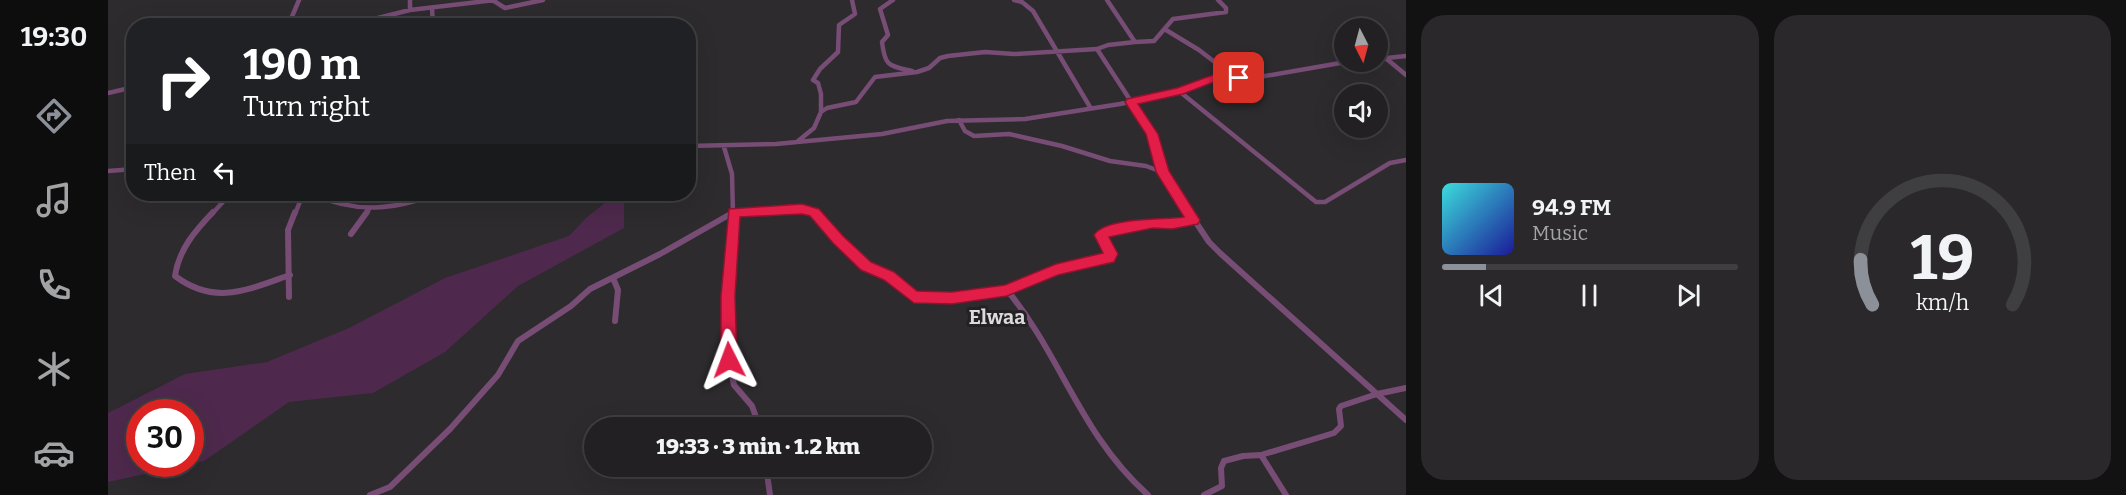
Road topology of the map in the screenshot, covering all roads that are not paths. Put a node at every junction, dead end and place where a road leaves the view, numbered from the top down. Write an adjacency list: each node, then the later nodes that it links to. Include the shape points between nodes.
1 (299, 0): 13 (street)
2 (410, 0): 12 (street)
3 (543, 0): 9 (street, via 506,8)
4 (852, 0): 34 (street, via 855,14 840,24 838,52 813,76 821,94)
5 (893, 0): 24 (street, via 880,9 888,36 882,42 884,62)
6 (1014, 0): 10 (street)
7 (1107, 0): 17 (street)
8 (1218, 0): 16 (street, via 1226,12 1173,19)
9 (495, 1): 11 (street)
10 (1025, 1): 19 (street)
11 (432, 8): 12 (street); 15 (street)
12 (410, 10): 14 (street)
13 (291, 18)
14 (378, 18)
15 (433, 18)
16 (1166, 30): 17 (street, via 1154,41); 25 (street)
17 (1135, 42): 18 (street)
18 (1097, 49): 19 (street); 30 (street)
19 (1055, 52): 24 (street, via 948,56); 32 (street)
20 (1406, 56): 21 (street)
21 (1388, 58)
22 (1388, 60): 26 (street)
23 (1334, 64): 25 (street, via 1248,79)
24 (917, 72): 34 (street, via 875,77 856,102)
25 (1230, 74): 28 (street)
26 (1406, 75)
27 (126, 89): 29 (street)
28 (1179, 91): 30 (street); 39 (street, via 1316,202 1325,202 1390,163)
29 (108, 93)
30 (1131, 102): 31 (street); 33 (street)
31 (1120, 104): 32 (street); 33 (street)
32 (1090, 107): 35 (street, via 1025,119)
33 (1136, 110): 42 (street, via 1152,134)
34 (822, 112): 36 (street, via 814,128)
35 (959, 120): 36 (street, via 882,134); 42 (street, via 965,131 974,136 1009,135)
36 (796, 142): 38 (street)
37 (696, 146): 38 (street)
38 (724, 147): 48 (street, via 731,164)
39 (1406, 160)
40 (126, 170): 41 (street)
41 (108, 171)
42 (1162, 172): 49 (street)
43 (224, 201): 51 (street, via 183,249 175,265 175,276 198,290 223,296)
44 (300, 201): 51 (street, via 288,230)
45 (330, 201): 47 (street)
46 (415, 201): 47 (street)
47 (369, 209): 50 (street)
48 (734, 212): 52 (street); 53 (street, via 814,212 866,266 889,276 914,297 952,298); 58 (street, via 727,342 731,378)
49 (1193, 220): 53 (street, via 1105,232 1101,235 1111,254 1109,258 1056,269); 57 (street, via 1220,252)
50 (351, 234)
51 (290, 275): 54 (street)
52 (613, 278): 55 (street, via 618,290); 62 (street, via 590,289 518,340 498,375 450,429 390,487)
53 (1007, 290): 64 (street, via 1027,315 1089,426)
54 (289, 297)
55 (615, 321)
56 (1406, 388): 57 (street)
57 (1377, 394): 59 (street); 60 (street, via 1339,409 1339,431)
58 (756, 417)
59 (1406, 420)
60 (1261, 455): 65 (street, via 1224,461 1222,486); 66 (street)
61 (768, 477): 63 (street)
62 (370, 495)
63 (770, 495)
64 (1148, 495)
65 (1204, 495)
66 (1286, 495)

